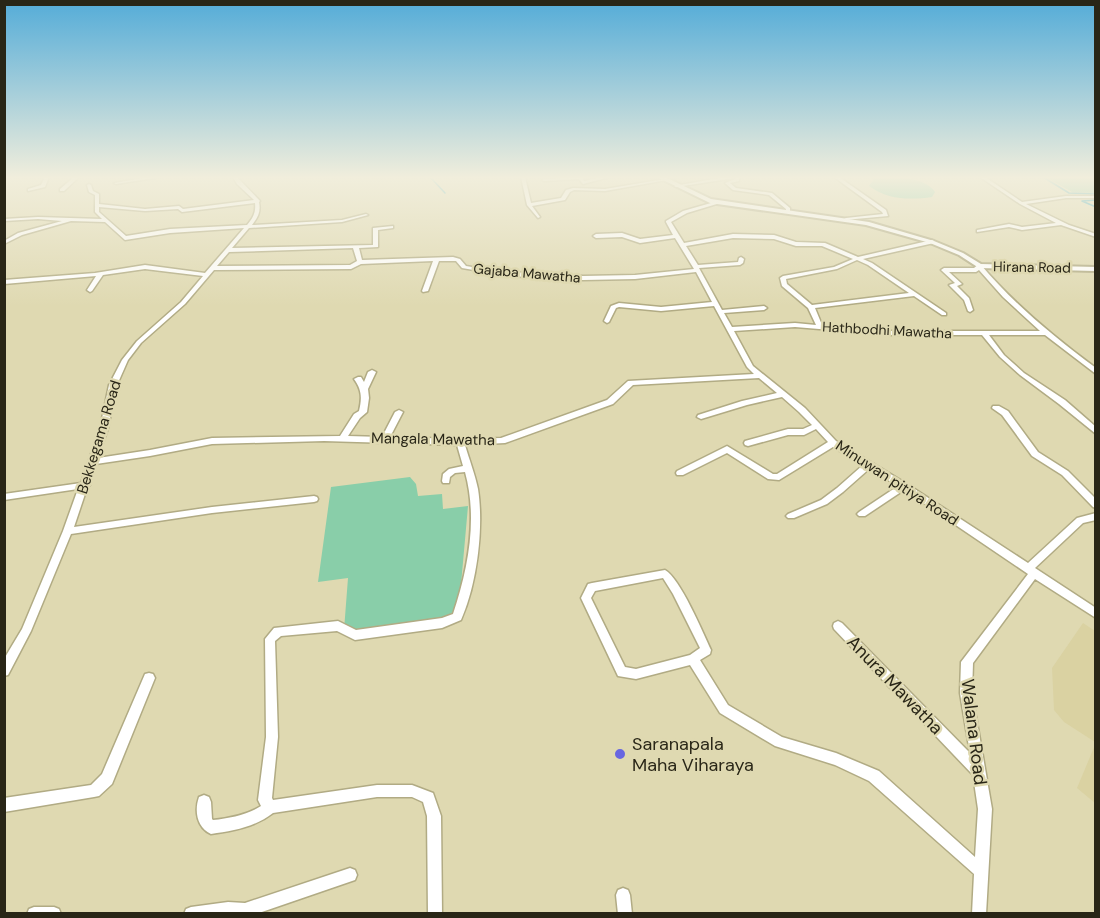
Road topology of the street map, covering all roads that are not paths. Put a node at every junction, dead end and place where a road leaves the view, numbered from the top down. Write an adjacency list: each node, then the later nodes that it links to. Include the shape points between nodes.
1 (69, 220): 17 (street, via 20,234)
2 (86, 220): 8 (street)
3 (254, 220): 10 (street, Bekkegama Road)
4 (347, 220): 10 (street)
5 (671, 220): 14 (street, via 668,222)
6 (849, 220): 16 (street, Hirana Road)
7 (1053, 220): 9 (street)
8 (105, 221): 10 (street, via 125,238)
9 (1061, 224): 12 (street, via 1022,229 1009,225); 15 (street)
10 (249, 227): 20 (street, Bekkegama Road)
11 (392, 227): 19 (street, via 375,229 376,246)
12 (979, 231)
13 (596, 236): 14 (street, via 622,235 640,241)
14 (675, 236): 18 (street, Minuwan pitiya Road)
15 (1095, 236)
16 (932, 242): 23 (street); 25 (street, Hirana Road)
17 (4, 243)
18 (682, 245): 23 (street, via 733,236 774,237 796,244 823,244); 26 (street, Minuwan pitiya Road)
19 (356, 248): 20 (street); 24 (street)
20 (229, 250): 28 (street, Bekkegama Road)
21 (437, 259): 24 (street, Gajaba Mawatha); 26 (street, Gajaba Mawatha, via 458,260 464,267 509,274 583,278 636,277); 32 (street)
22 (741, 259): 26 (street, Gajaba Mawatha, via 740,263)
23 (856, 259): 33 (street); 35 (street, via 835,268 783,278 784,285)
24 (360, 262): 28 (street, Gajaba Mawatha, via 351,267)
25 (979, 266): 27 (street, Hirana Road); 37 (street, via 976,270 945,270 959,284 952,285 966,299); 44 (street, via 1000,293)
26 (697, 268): 34 (street, Minuwan pitiya Road)
27 (1095, 269)
28 (210, 272): 29 (street, Gajaba Mawatha, via 145,267); 61 (street, Bekkegama Road, via 125,360 113,385)
29 (101, 274): 30 (street, Gajaba Mawatha); 31 (street)
30 (4, 282)
31 (90, 290)
32 (425, 291)
33 (916, 294): 35 (street); 39 (street)
34 (715, 304): 38 (street, Minuwan pitiya Road); 40 (street, via 661,309 619,305 613,307)
35 (811, 307): 41 (street)
36 (764, 308): 38 (street)
37 (970, 310)
38 (720, 312): 42 (street, Minuwan pitiya Road)
39 (944, 314)
40 (607, 321)
41 (820, 327): 42 (street, Hathbodhi Mawatha); 43 (street, Hathbodhi Mawatha, via 892,333)
42 (730, 329): 47 (street, Minuwan pitiya Road, via 741,354)
43 (984, 333): 44 (street, Hathbodhi Mawatha); 55 (street, via 1009,362)
44 (1045, 333): 46 (street)
45 (372, 372): 49 (street)
46 (1095, 372)
47 (759, 376): 50 (street, Minuwan pitiya Road); 58 (street, Mangala Mawatha, via 631,383 610,402 515,438)
48 (358, 379): 49 (street)
49 (365, 388): 56 (street, via 363,412)
50 (784, 394): 53 (street); 54 (street, Minuwan pitiya Road)
51 (996, 408): 70 (street, via 1005,413 1035,454 1065,473)
52 (399, 412): 57 (street)
53 (701, 417)
54 (816, 426): 59 (street); 60 (street, Minuwan pitiya Road)
55 (1095, 432)
56 (344, 438): 57 (street, Mangala Mawatha); 61 (street, Mangala Mawatha, via 204,441)
57 (386, 438): 58 (street, Mangala Mawatha)
58 (460, 442): 63 (street)
59 (748, 443)
60 (833, 443): 62 (street, Minuwan pitiya Road); 64 (street, via 778,477 771,477 727,449)
61 (94, 461): 66 (street, Bekkegama Road)
62 (869, 464): 67 (street, Minuwan pitiya Road); 72 (street, via 824,502)
63 (468, 468): 65 (street, via 452,471); 84 (street, via 475,503 473,551 457,617 442,623 355,635 338,626 278,631 270,639 272,737 265,800)
64 (680, 473)
65 (446, 481)
66 (86, 485): 68 (street); 74 (street, Bekkegama Road)
67 (904, 486): 71 (street); 75 (street, Minuwan pitiya Road)
68 (4, 497)
69 (314, 499): 74 (street)
70 (1095, 505)
71 (862, 514)
72 (791, 516)
73 (1095, 516): 75 (street, Walana Road, via 1080,520)
74 (68, 531): 79 (street, Bekkegama Road, via 26,631)
75 (1034, 572): 76 (street, Minuwan pitiya Road); 81 (street, Walana Road, via 967,662 966,693)
76 (1095, 614)
77 (838, 626): 81 (street, Anura Mawatha)
78 (693, 659): 78 (street, via 706,650 677,591 664,574 592,587 586,598 622,672 636,674); 85 (street, via 724,709 779,742 836,759 874,776)
79 (4, 672)
80 (149, 678): 83 (street, via 108,779 94,791)
81 (978, 770): 85 (street, Walana Road, via 985,809)
82 (204, 802): 84 (street, via 205,822 211,827 261,815)
83 (4, 805)
84 (270, 807): 92 (street, via 376,791 412,791 428,798 434,816)
85 (982, 872): 94 (street, Walana Road)
86 (350, 875): 88 (street)
87 (623, 895): 93 (street)
88 (245, 912): 91 (street, via 228,909)
89 (34, 914): 90 (street)
90 (54, 914)
91 (191, 914)
92 (435, 914)
93 (625, 914)
94 (979, 914)

